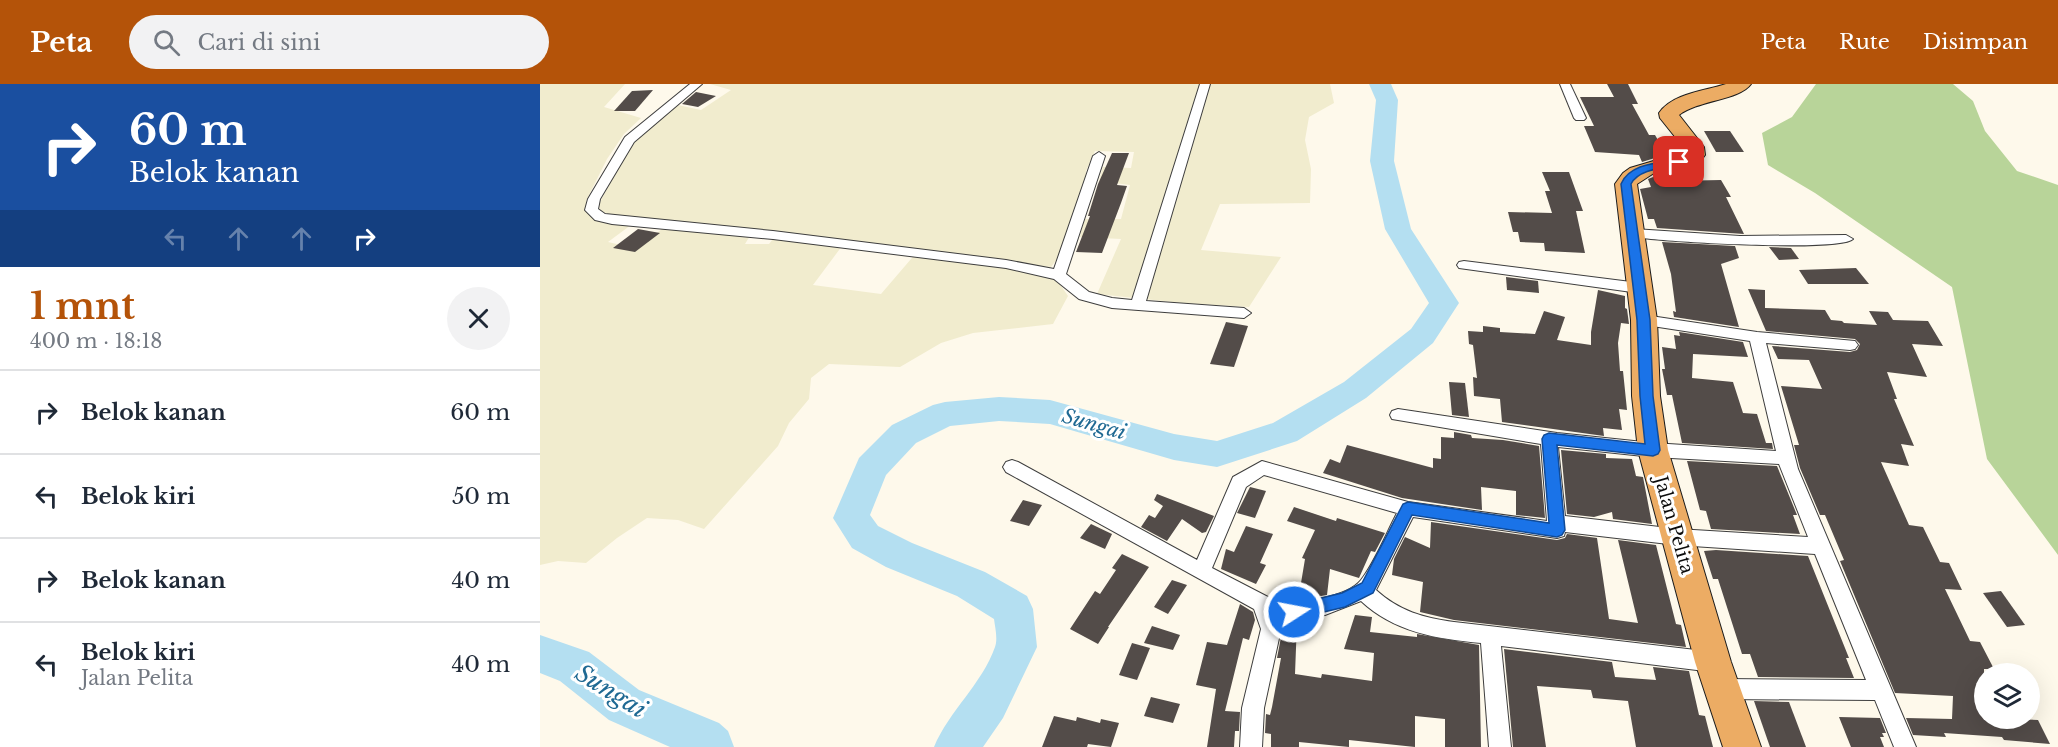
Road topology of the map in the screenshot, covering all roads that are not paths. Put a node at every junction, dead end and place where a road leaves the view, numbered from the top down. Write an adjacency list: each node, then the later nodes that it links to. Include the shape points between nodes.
1 (697, 84): 10 (street, via 629,140 594,199 591,210 595,214 612,220 773,235)
2 (1205, 84): 12 (street)
3 (1565, 84): 5 (street)
4 (1742, 84): 7 (highway, Jalan Pelita, via 1692,100 1669,113 1672,124 1697,152 1688,159 1641,170 1627,180)
5 (1580, 118)
6 (1099, 156): 10 (street)
7 (1634, 233): 8 (street, via 1720,242); 11 (highway, Jalan Pelita)
8 (1846, 239)
9 (1464, 265): 11 (street)
10 (1059, 274): 12 (street, via 1084,296)
11 (1639, 288): 14 (highway, Jalan Pelita)
12 (1138, 304): 13 (street)
13 (1244, 312)
14 (1644, 320): 15 (street); 19 (highway, Jalan Pelita, via 1646,396)
15 (1757, 337): 16 (street); 20 (street)
16 (1850, 345)
17 (1398, 415): 18 (street)
18 (1549, 439): 19 (street); 23 (street)
19 (1653, 450): 20 (street); 24 (highway, Jalan Pelita)
20 (1786, 458): 25 (street)
21 (1012, 467): 26 (street)
22 (1408, 509): 23 (street, via 1557,530); 26 (street, via 1262,468 1239,482); 27 (street, via 1367,588)
23 (1557, 523): 24 (street)
24 (1677, 537): 25 (street); 30 (highway, Jalan Pelita)
25 (1821, 546): 32 (street)
26 (1201, 572): 28 (street, via 1261,603)
27 (1362, 590): 28 (street, via 1325,606); 29 (street, via 1377,606 1423,628)
28 (1267, 613): 33 (street, via 1271,629 1253,708)
29 (1490, 635): 30 (street); 34 (street)
30 (1713, 662): 31 (highway, Jalan Pelita)
31 (1722, 689): 32 (street); 35 (highway, Jalan Pelita)
32 (1881, 690): 36 (street)
33 (1251, 747)
34 (1500, 747)
35 (1742, 747)
36 (1905, 747)

